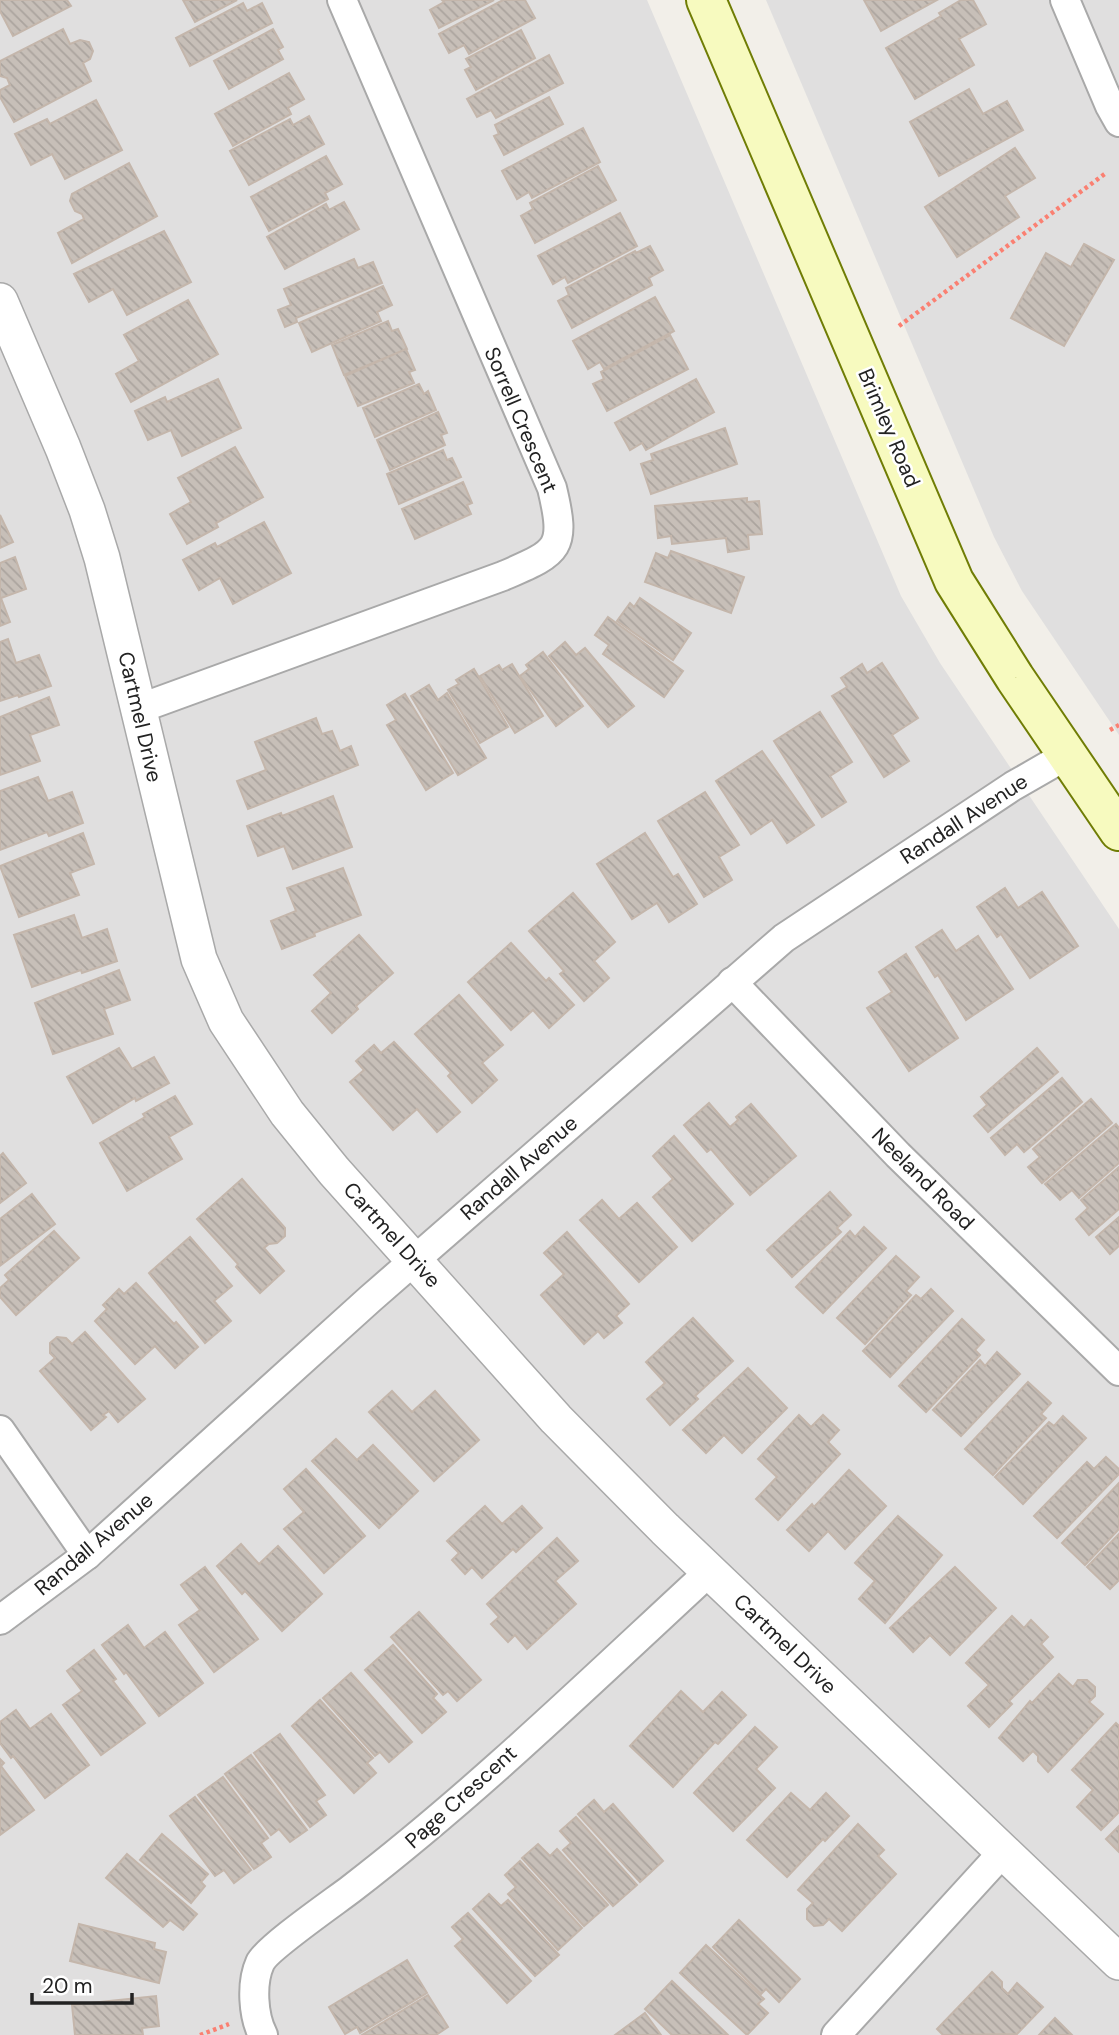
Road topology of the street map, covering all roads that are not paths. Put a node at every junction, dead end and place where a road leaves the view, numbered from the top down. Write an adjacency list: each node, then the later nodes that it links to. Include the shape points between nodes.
1 (342, 0): 6 (street, Sorrell Crescent, via 551,488 559,520 557,541 544,558 503,576)
2 (706, 0): 7 (main road, Brimley Road, via 954,581)
3 (1065, 0): 4 (street)
4 (1119, 122)
5 (0, 301): 6 (street, Cartmel Drive, via 87,510)
6 (138, 709): 10 (street, Cartmel Drive, via 199,959 226,1021 287,1113)
7 (1067, 755): 8 (main road, Brimley Road); 9 (street, Randall Avenue, via 784,938)
8 (1119, 831)
9 (732, 982): 10 (street, Randall Avenue); 11 (street, Neeland Road, via 898,1155)
10 (414, 1260): 13 (street, Randall Avenue); 14 (street, Cartmel Drive, via 609,1475)
11 (1119, 1371)
12 (0, 1430): 13 (street)
13 (87, 1555): 15 (street, Randall Avenue)
14 (709, 1572): 16 (street, Cartmel Drive); 18 (street, Page Crescent, via 415,1839 260,1961 255,1988 257,2023)
15 (0, 1620)
16 (1003, 1852): 17 (street, Cartmel Drive); 19 (street)
17 (1119, 1962)
18 (263, 2035)
19 (836, 2035)

